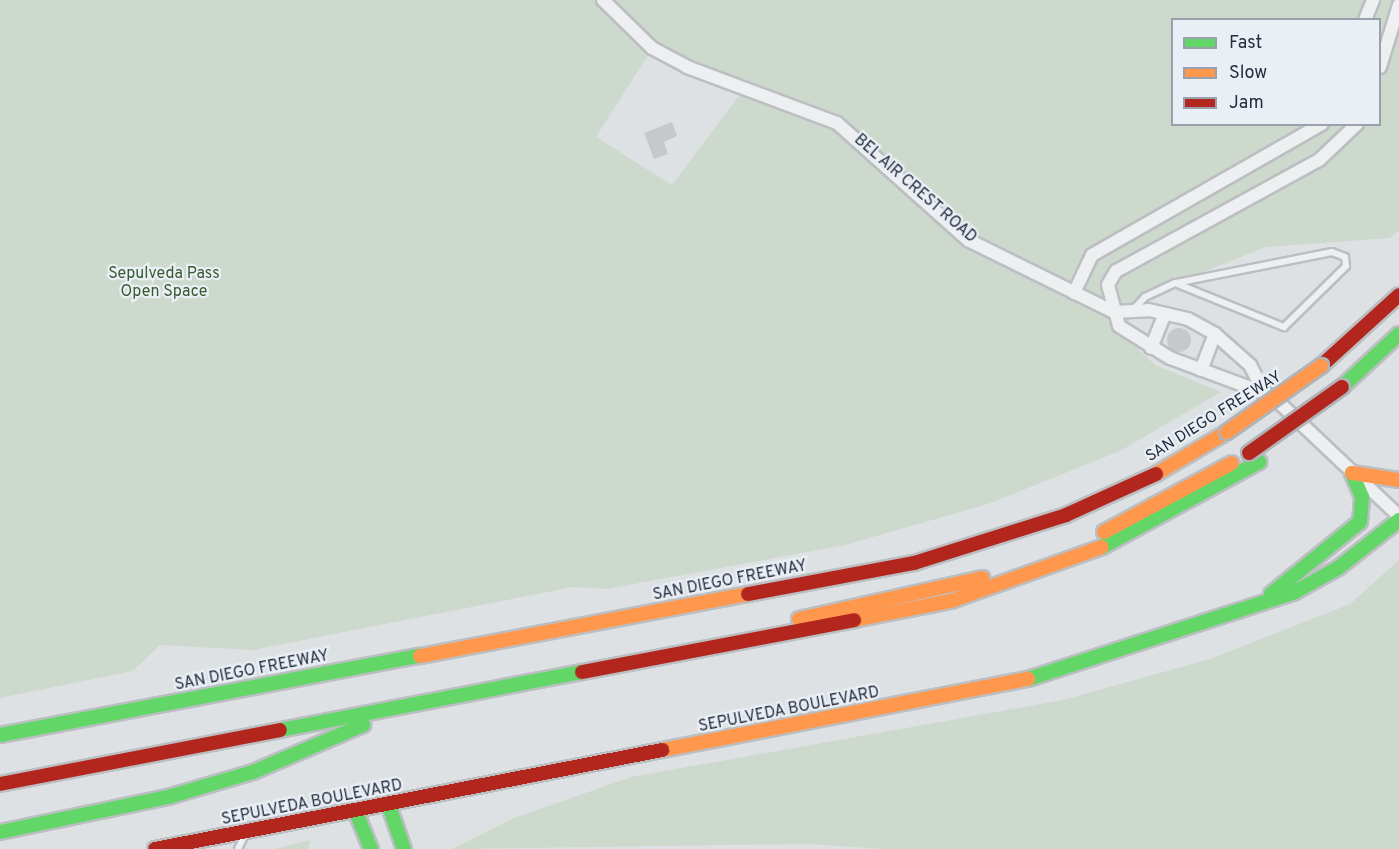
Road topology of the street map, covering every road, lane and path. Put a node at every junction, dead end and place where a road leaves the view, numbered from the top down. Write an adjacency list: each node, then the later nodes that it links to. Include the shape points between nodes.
1 (603, 0): 9 (street, BEL AIR CREST ROAD, via 652,48 687,67 837,123 968,240)
2 (1372, 0): 4 (street)
3 (1399, 5): 5 (street)
4 (1366, 18)
5 (1381, 64)
6 (1318, 126): 9 (street, via 1092,255)
7 (1355, 126): 12 (street, BEL AIR CREST ROAD, via 1318,160 1116,271 1108,285)
8 (1175, 283): 8 (lane, via 1332,252 1345,256 1346,266 1284,327); 11 (lane, via 1144,297)
9 (1074, 293): 12 (street, BEL AIR CREST ROAD)
10 (1399, 295): 26 (main road, SAN DIEGO FREEWAY, bridge, via 1321,366 1227,432 1076,511 914,563)
11 (1132, 311): 12 (street, BEL AIR CREST ROAD); 13 (street, BEL AIR CREST ROAD)
12 (1114, 312): 16 (street, BEL AIR CREST ROAD, via 1119,326)
13 (1165, 314): 14 (street, BEL AIR CREST ROAD); 16 (street)
14 (1215, 334): 18 (street); 19 (street, BEL AIR CREST ROAD, via 1243,357)
15 (1399, 334): 20 (main road)
16 (1151, 348): 18 (street, BEL AIR CREST ROAD)
17 (1399, 353): 20 (main road)
18 (1201, 370): 19 (street, BEL AIR CREST ROAD)
19 (1262, 389): 21 (street, BEL AIR CREST ROAD)
20 (1347, 391): 25 (main road, via 1254,458 1120,540 988,591 903,613)
21 (1352, 473): 22 (main road); 23 (street, BEL AIR CREST ROAD); 24 (main road, via 1363,515 1353,532)
22 (1399, 480)
23 (1399, 518): 24 (main road, SEPULVEDA BOULEVARD, via 1328,574)
24 (1245, 612): 28 (main road, SEPULVEDA BOULEVARD, via 1018,682)
25 (397, 710): 27 (main road); 30 (main road, via 253,772 168,797)
26 (0, 735)
27 (0, 784)
28 (389, 806): 29 (main road, SEPULVEDA BOULEVARD); 35 (main road)
29 (356, 812): 31 (main road, SEPULVEDA BOULEVARD); 34 (main road)
30 (0, 832)
31 (245, 833): 32 (main road, SEPULVEDA BOULEVARD); 33 (lane)
32 (155, 849)
33 (238, 849)
34 (371, 849)
35 (404, 849)

